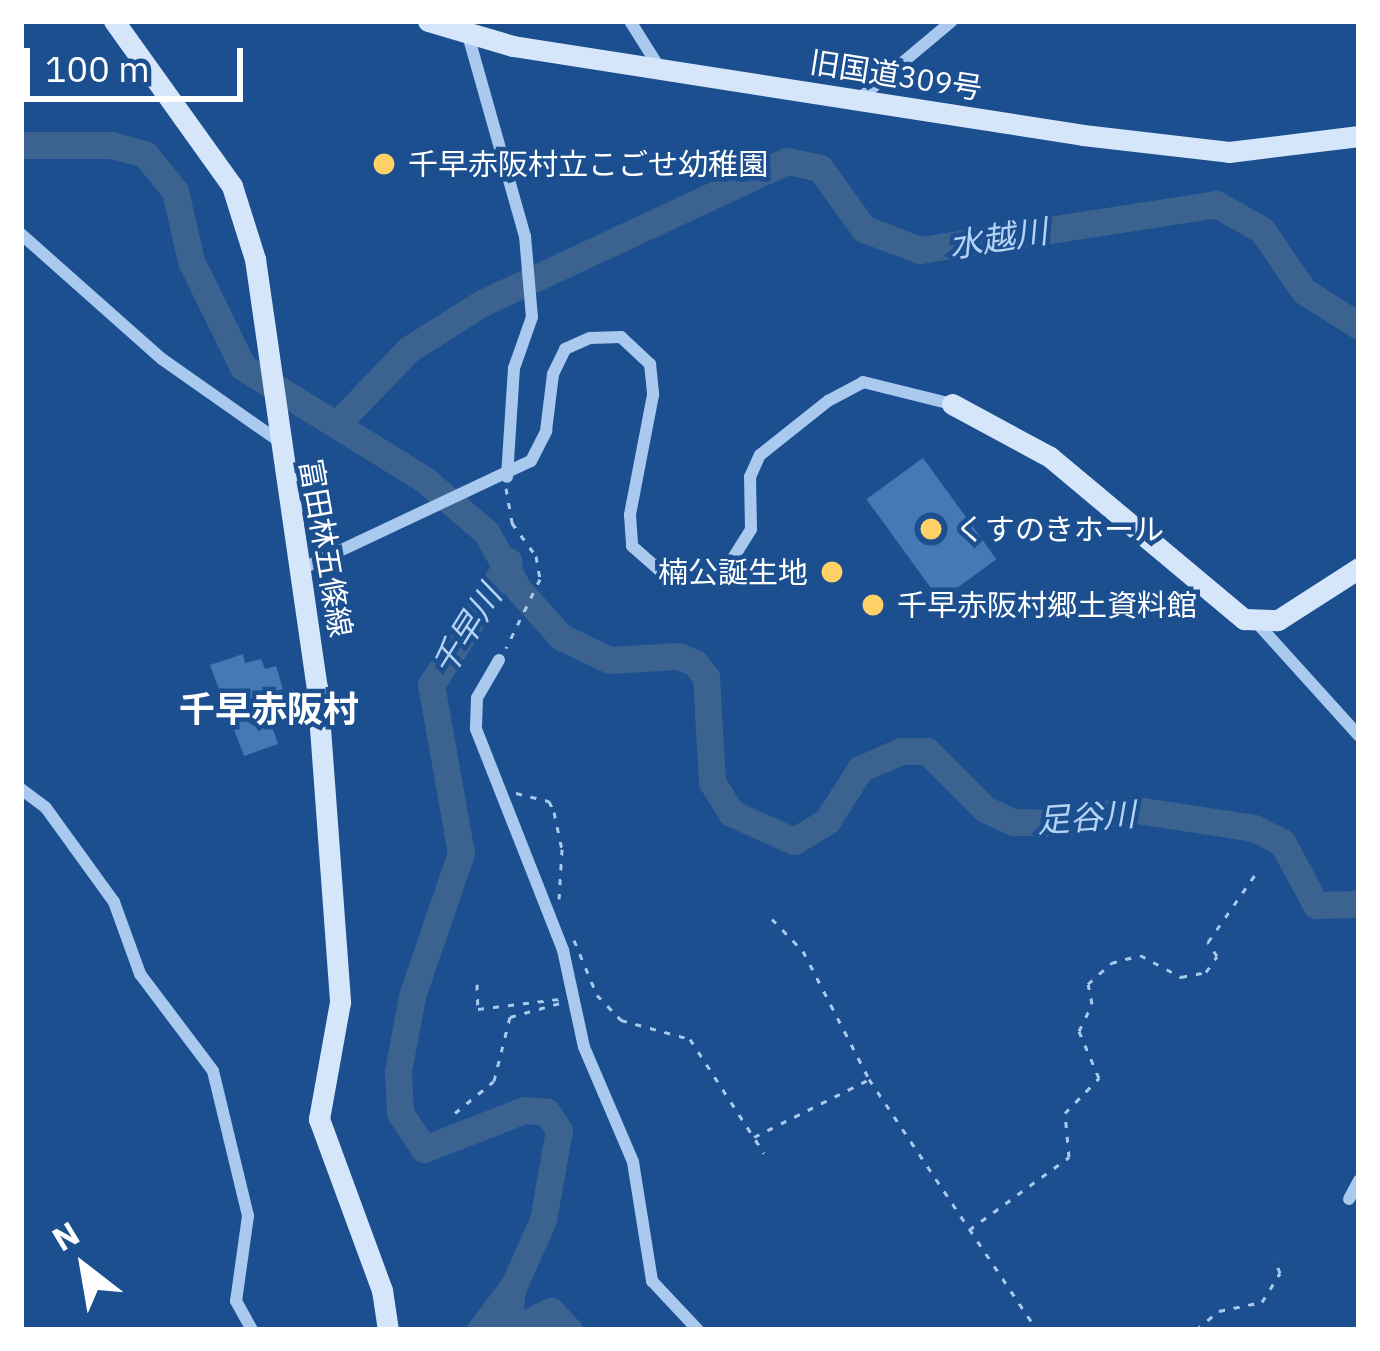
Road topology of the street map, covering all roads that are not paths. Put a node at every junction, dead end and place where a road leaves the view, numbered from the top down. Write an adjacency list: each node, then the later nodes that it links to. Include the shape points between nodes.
1 (114, 21): 11 (street, 富田林五條線, via 232,186 248,224)
2 (428, 21): 5 (street, 旧国道309号)
3 (630, 21): 6 (street)
4 (952, 21): 7 (street)
5 (468, 35): 6 (street, 旧国道309号); 12 (street, via 525,236 532,317 514,368)
6 (660, 68): 7 (street, 旧国道309号)
7 (859, 99): 8 (street, 旧国道309号, via 1229,152)
8 (1359, 136)
9 (21, 234): 11 (street, via 162,359)
10 (952, 404): 12 (street, via 863,382 805,416 760,455 750,477 751,529 739,550 698,577 665,576 632,546 630,515 653,395 650,364 621,337 565,349 546,430 531,461); 15 (street, via 1050,457)
11 (276, 430): 14 (street, 富田林五條線)
12 (507, 477): 14 (street)
13 (1359, 568): 15 (street, via 1278,620)
14 (298, 570): 22 (street, 富田林五條線, via 317,687 340,1002 319,1119 382,1290)
15 (1257, 623): 17 (street)
16 (499, 659): 23 (street, via 475,713 577,992 584,1047 632,1162 652,1281)
17 (1359, 736)
18 (21, 789): 21 (street, via 46,808 114,902 140,974 213,1071 248,1216 236,1300)
19 (1359, 1180): 20 (street)
20 (1349, 1199)
21 (252, 1330)
22 (388, 1330)
23 (698, 1330)

